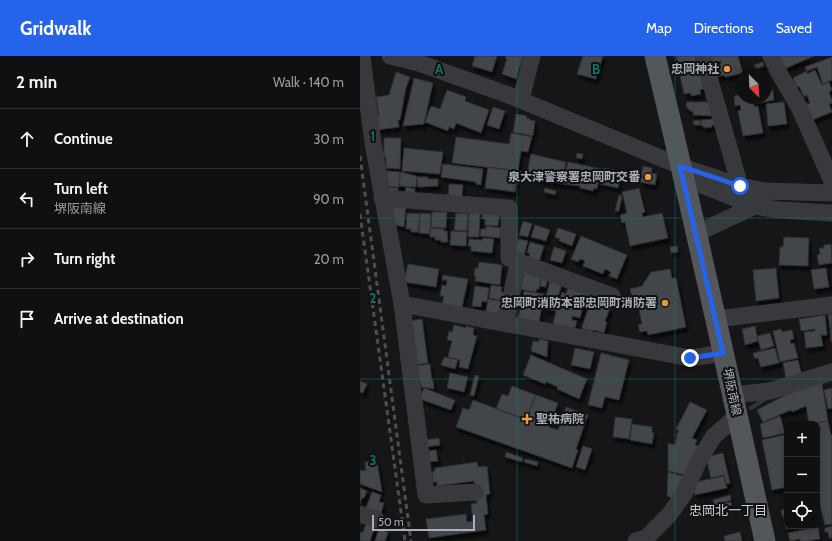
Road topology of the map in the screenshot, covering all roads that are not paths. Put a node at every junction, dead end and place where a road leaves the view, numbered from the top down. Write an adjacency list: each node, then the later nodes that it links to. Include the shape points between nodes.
1 (362, 56): 12 (street)
2 (390, 56): 7 (street, via 419,63)
3 (532, 56): 7 (street)
4 (656, 56): 8 (main road, 堺阪南線)
5 (703, 56): 10 (street)
6 (772, 56): 9 (street, via 799,107)
7 (521, 99): 8 (street)
8 (680, 166): 10 (street); 13 (street, via 702,186); 15 (main road, 堺阪南線)
9 (832, 181)
10 (740, 186): 11 (street, via 765,191)
11 (832, 193)
12 (382, 198): 16 (street, via 509,208 509,258); 18 (street)
13 (755, 206): 14 (street); 15 (street)
14 (832, 213)
15 (696, 233): 20 (main road, 堺阪南線)
16 (518, 261): 17 (street); 21 (street)
17 (612, 296)
18 (402, 304): 21 (street); 26 (street, via 426,496)
19 (832, 306): 20 (street)
20 (716, 319): 22 (main road, 堺阪南線)
21 (505, 323): 22 (street, via 690,358)
22 (723, 353): 24 (main road, 堺阪南線)
23 (832, 372): 24 (street, via 770,391)
24 (733, 395): 25 (main road, 堺阪南線)
25 (737, 416): 29 (street, via 714,436 699,460 684,494 669,515 646,538); 30 (main road, 堺阪南線)
26 (476, 492)
27 (360, 514): 28 (street)
28 (376, 519)
29 (636, 541)
30 (765, 541)

